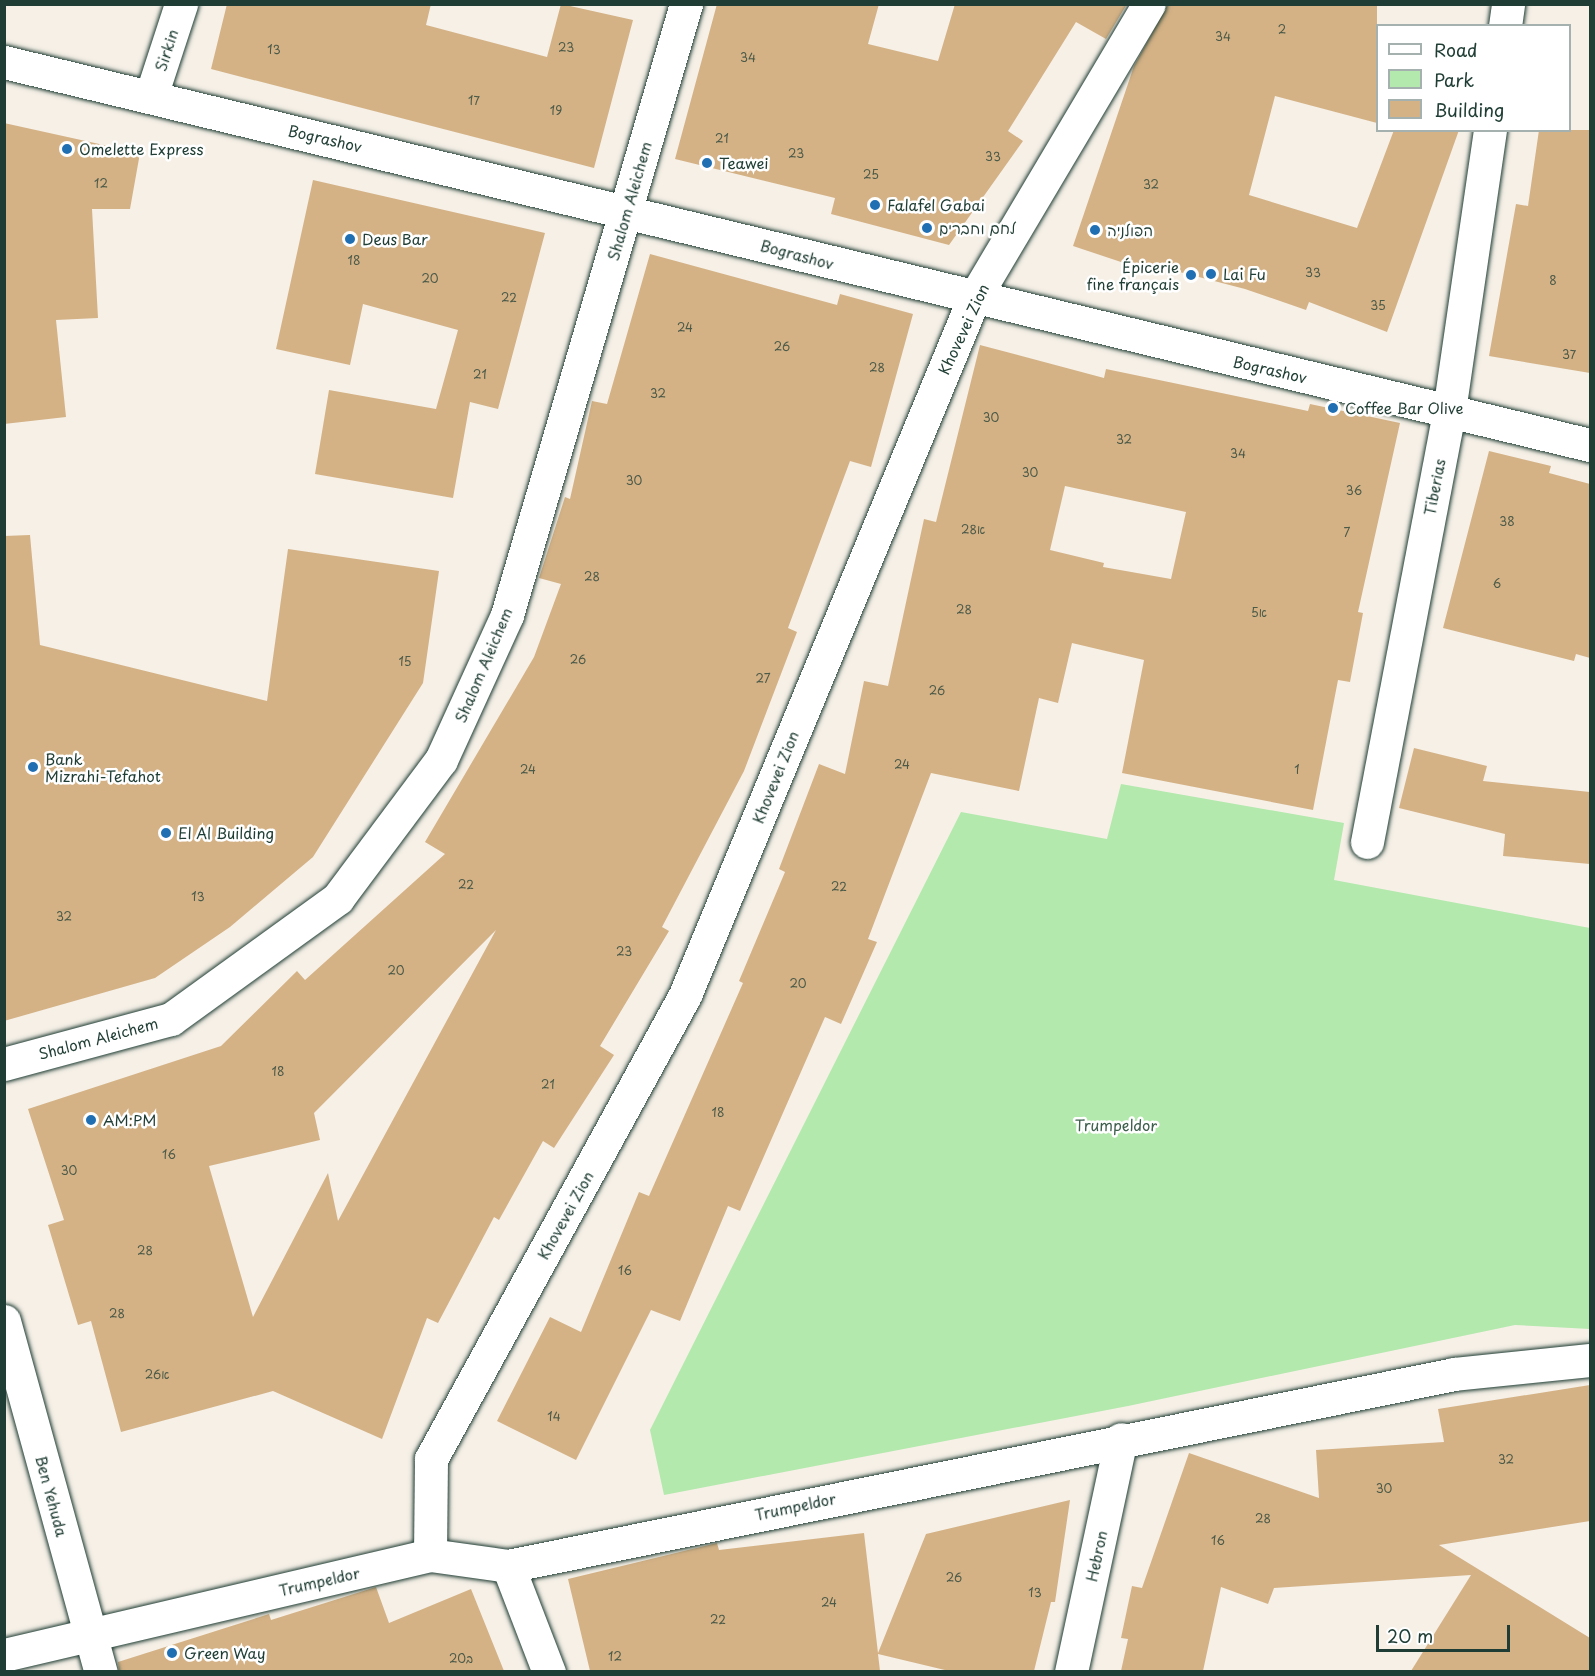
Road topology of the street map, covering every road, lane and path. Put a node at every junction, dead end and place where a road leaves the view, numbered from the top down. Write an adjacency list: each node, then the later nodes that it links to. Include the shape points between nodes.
1 (182, 4): 7 (street, Sirkin)
2 (686, 4): 9 (street, Shalom Aleichem)
3 (1149, 4): 10 (street, Khovevei Zion)
4 (1508, 4): 5 (street)
5 (1505, 24)
6 (4, 62): 7 (street, Bograshov)
7 (151, 96): 9 (street, Bograshov)
8 (1490, 132): 11 (street, Tiberias)
9 (627, 209): 10 (street, Bograshov); 14 (street, Shalom Aleichem, via 507,615 441,760 338,898 171,1019)
10 (973, 300): 11 (street, Bograshov); 18 (street, Khovevei Zion, via 685,995 431,1459)
11 (1449, 411): 12 (street, Bograshov); 13 (street, Tiberias)
12 (1590, 446)
13 (1367, 843)
14 (4, 1064)
15 (4, 1321): 20 (street, Ben Yehuda)
16 (1590, 1360): 17 (street, Trumpeldor, via 1454,1374)
17 (1120, 1439): 19 (street, Trumpeldor); 24 (street, Hebron)
18 (430, 1555): 19 (street, Trumpeldor); 20 (street, Trumpeldor)
19 (508, 1566): 23 (street)
20 (90, 1632): 21 (street, Trumpeldor); 22 (street, Ben Yehuda)
21 (4, 1655)
22 (102, 1671)
23 (549, 1671)
24 (1071, 1671)

